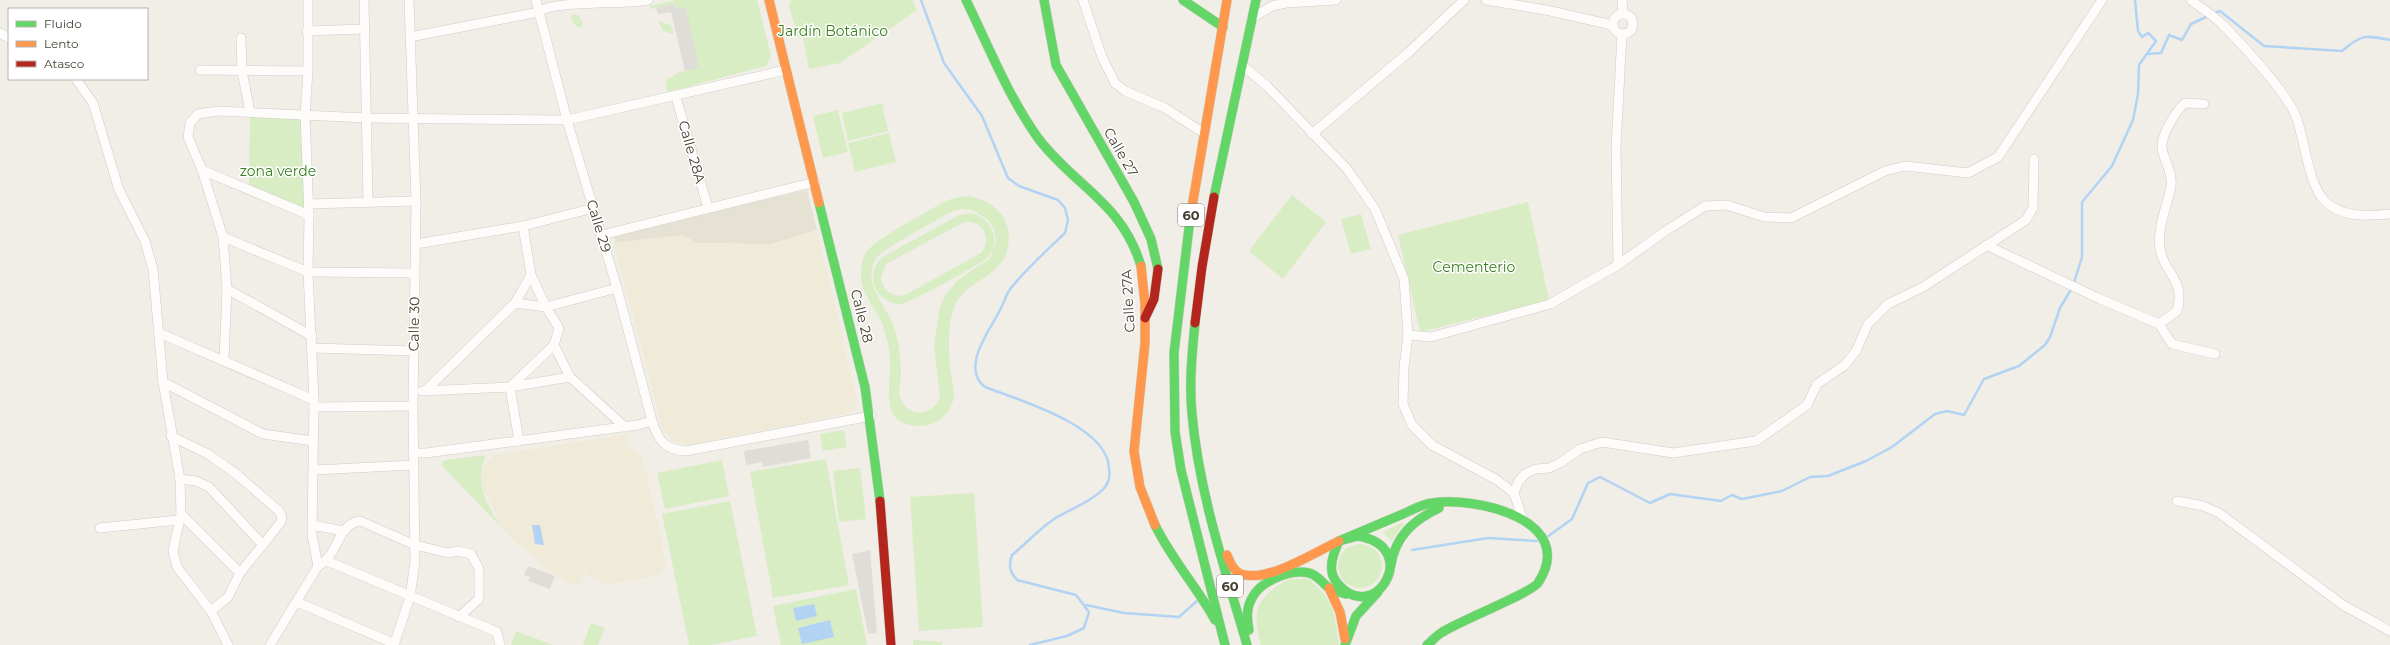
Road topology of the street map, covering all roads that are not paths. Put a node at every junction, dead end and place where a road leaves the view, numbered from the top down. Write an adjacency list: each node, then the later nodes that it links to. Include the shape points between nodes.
1 (308, 0): 29 (street)
2 (364, 0): 28 (street)
3 (409, 0): 31 (street, Calle 30)
4 (536, 0): 22 (street, Calle 29)
5 (648, 0): 22 (street, via 625,4 555,4 543,7)
6 (769, 0): 35 (main road, Calle 28)
7 (966, 0): 71 (main road, Calle 27A, via 1034,132 1052,153 1096,192 1124,225 1138,253 1143,275)
8 (1044, 0): 71 (main road, Calle 27, via 1056,65 1134,202 1151,239 1158,267 1154,299)
9 (1083, 0): 46 (street, via 1102,57 1115,83 1125,91 1165,108)
10 (1183, 0): 27 (main road)
11 (1227, 0): 24 (main road, 60)
12 (1233, 0): 24 (main road)
13 (1251, 0): 25 (main road)
14 (1256, 0): 25 (main road, 60)
15 (1303, 0): 16 (street); 25 (street, via 1272,6)
16 (1336, 0)
17 (1464, 0): 47 (street, via 1409,52)
18 (1486, 0): 26 (street)
19 (1622, 0): 23 (street)
20 (2102, 0): 63 (street, via 1998,157 1968,173 1905,166 1885,171 1791,218 1764,217 1727,205 1705,206)
21 (2191, 0): 56 (street, via 2222,24 2280,90 2294,114 2316,190 2324,201 2343,212 2370,216)
22 (539, 12): 31 (street); 45 (street, Calle 29)
23 (1623, 13): 26 (street, via 1616,16); 30 (street, via 1633,22 1629,32)
24 (1226, 15): 27 (main road, 60)
25 (1251, 23): 33 (main road, 60)
26 (1612, 25): 30 (street, via 1616,32)
27 (1223, 27): 46 (main road, 60)
28 (364, 29): 29 (street); 43 (street)
29 (307, 31): 37 (street)
30 (1622, 34): 63 (street, via 1616,147)
31 (410, 37): 44 (street, Calle 30)
32 (241, 38): 36 (street)
33 (1242, 65): 47 (street, via 1267,86); 105 (main road, 60, via 1203,248 1192,348 1191,382 1195,444)
34 (200, 70): 36 (street)
35 (786, 70): 39 (street); 50 (main road, Calle 28)
36 (242, 71): 37 (street); 41 (street)
37 (308, 71): 42 (street)
38 (77, 80): 73 (street, via 93,104 119,190 145,241 153,269)
39 (676, 97): 45 (street); 55 (street, Calle 28A)
40 (2204, 104): 72 (street, via 2185,103 2179,108 2169,123 2162,147 2171,185 2162,214 2160,249 2181,298 2177,311)
41 (250, 112): 42 (street); 49 (street, via 218,111 198,114 190,123 188,137)
42 (305, 115): 43 (street); 53 (street)
43 (366, 118): 44 (street); 52 (street)
44 (413, 118): 45 (street); 51 (street, Calle 30)
45 (567, 120): 54 (street, Calle 29)
46 (1205, 134): 121 (main road, 60, via 1185,249 1176,326 1175,432 1190,513)
47 (1312, 134): 74 (street, via 1347,169 1375,209 1404,279)
48 (2034, 159): 62 (street, via 2033,208 2026,220)
49 (202, 170): 57 (street); 60 (street)
50 (814, 182): 55 (street); 88 (main road, Calle 28, via 861,368)
51 (416, 201): 52 (street); 61 (street, Calle 30)
52 (368, 202): 53 (street)
53 (309, 204): 57 (street)
54 (594, 208): 58 (street); 59 (street, Calle 29)
55 (708, 208): 59 (street)
56 (2390, 214)
57 (310, 215): 64 (street)
58 (523, 226): 61 (street); 66 (street)
59 (602, 235): 67 (street, Calle 29)
60 (223, 236): 64 (street); 68 (street)
61 (416, 244): 65 (street, Calle 30)
62 (1986, 245): 72 (street); 98 (street, via 1923,287 1888,304 1868,324 1856,350 1845,365 1817,384 1807,405 1756,441 1673,453 1602,442 1580,450 1555,466 1536,469 1526,474 1518,482)
63 (1618, 265): 74 (street, via 1550,304 1431,337)
64 (308, 272): 65 (street); 75 (street)
65 (415, 273): 78 (street, Calle 30)
66 (531, 275): 69 (street); 70 (street)
67 (617, 288): 70 (street); 89 (street, Calle 29)
68 (227, 289): 75 (street); 80 (street)
69 (515, 303): 70 (street); 84 (street)
70 (546, 308): 76 (street, via 558,328)
71 (1144, 320): 121 (main road, Calle 27A, via 1143,365 1133,446 1139,482 1174,560 1202,597)
72 (2159, 324): 79 (street, via 2172,344)
73 (159, 333): 80 (street); 82 (street)
74 (1408, 335): 98 (street, via 1403,404 1412,425 1432,445 1497,480)
75 (312, 336): 77 (street)
76 (554, 345): 81 (street); 83 (street)
77 (313, 348): 78 (street); 86 (street)
78 (414, 351): 85 (street, Calle 30)
79 (2215, 354)
80 (224, 361): 86 (street)
81 (570, 377): 83 (street); 90 (street)
82 (163, 382): 91 (street); 92 (street, via 263,434)
83 (510, 387): 84 (street); 93 (street)
84 (426, 390): 85 (street)
85 (413, 392): 87 (street, Calle 30)
86 (314, 403): 87 (street); 92 (street)
87 (413, 406): 94 (street, Calle 30)
88 (870, 416): 89 (street, Calle 29, via 686,451 668,448 658,438); 126 (main road, Calle 28)
89 (652, 421): 90 (street)
90 (626, 427): 93 (street)
91 (171, 436): 97 (street); 108 (street, via 208,454 235,473 279,511 281,522)
92 (313, 441): 96 (street)
93 (519, 441): 94 (street)
94 (414, 453): 95 (street, Calle 30)
95 (414, 465): 96 (street); 109 (street, Calle 30)
96 (314, 470): 103 (street)
97 (180, 479): 101 (street); 108 (street, via 196,481 209,487)
98 (1514, 493): 102 (street)
99 (1465, 501): 102 (main road, via 1489,506); 107 (main road, via 1445,500 1430,503); 112 (main road, via 1429,513 1404,532 1391,554)
100 (2177, 501): 120 (street, via 2203,506 2219,513 2343,605)
101 (180, 517): 104 (street); 113 (street); 118 (street, via 173,551 177,567)
102 (1523, 521): 131 (main road, via 1541,534 1547,542 1549,558 1545,574 1537,585 1441,632)
103 (312, 525): 106 (street); 111 (street, via 312,542)
104 (100, 528)
105 (1213, 528): 107 (main road, via 1220,536 1233,568 1247,576 1260,576 1274,571); 128 (main road, 60)
106 (344, 531): 109 (street, via 353,522 360,521); 110 (street)
107 (1339, 541): 112 (main road, via 1358,536 1369,537 1385,549 1390,558); 114 (main road, via 1330,561)
108 (263, 545): 113 (street)
109 (415, 545): 116 (street, Calle 30); 119 (street, via 448,553 458,551 470,554 475,559 479,569 479,599)
110 (327, 561): 111 (street); 116 (street)
111 (318, 566): 117 (street)
112 (1391, 568): 115 (main road)
113 (240, 573): 118 (street, via 228,597)
114 (1332, 586): 115 (main road, via 1346,594 1362,597); 129 (main road, via 1303,572 1288,574 1260,588 1248,608 1247,622); 130 (main road, via 1343,616)
115 (1378, 592): 130 (main road, via 1356,616)
116 (410, 597): 119 (street); 122 (street, Calle 30)
117 (297, 602): 122 (street); 124 (street)
118 (211, 611): 123 (street)
119 (459, 617): 125 (street, via 494,630 499,635)
120 (2390, 631)
121 (1222, 634): 127 (main road, 60)
122 (395, 644)
123 (228, 645)
124 (270, 645)
125 (500, 645)
126 (891, 645)
127 (1225, 645)
128 (1247, 645)
129 (1253, 645)
130 (1345, 645)
131 (1427, 645)

